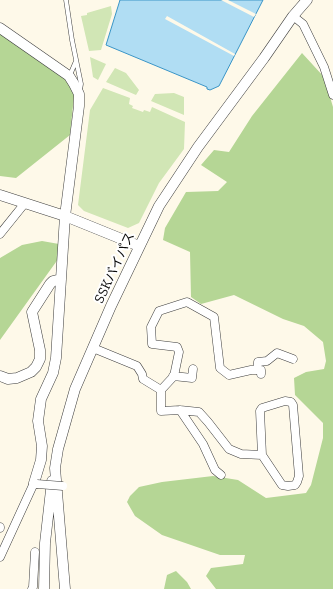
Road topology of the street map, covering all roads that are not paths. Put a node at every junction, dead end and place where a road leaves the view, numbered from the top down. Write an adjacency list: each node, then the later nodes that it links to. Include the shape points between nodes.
1 (66, 0): 5 (lane)
2 (307, 0): 3 (street, SSKバイパス)
3 (293, 16): 8 (street, via 303,24 324,67); 13 (street, SSKバイパス, via 194,153 159,206)
4 (0, 28): 6 (street)
5 (76, 61): 6 (lane); 7 (lane, via 81,84)
6 (69, 76): 7 (street)
7 (79, 94): 11 (street)
8 (333, 95)
9 (0, 195): 10 (street)
10 (25, 203): 11 (street); 12 (street)
11 (65, 216): 13 (street); 14 (street)
12 (0, 234)
13 (139, 246): 15 (street, SSKバイパス)
14 (61, 279): 18 (street, via 50,284 32,312 40,350 40,359 36,367 17,378 8,379); 25 (street, via 56,358 53,373 41,399 38,421 42,446)
15 (93, 348): 20 (street, via 137,366 143,379); 23 (street, SSKバイパス, via 76,389)
16 (293, 359): 19 (street, via 277,353 267,361 258,362 259,372 251,370 229,375 220,368 214,317 187,302 159,312 151,327 152,344 177,347 179,352)
17 (193, 369): 19 (street, via 192,378)
18 (0, 376)
19 (173, 376): 20 (street)
20 (161, 390): 21 (street, via 161,411)
21 (180, 410): 22 (street, via 199,412 229,449 241,454); 24 (street, via 203,444 215,470)
22 (262, 455): 22 (street, via 282,484 295,485 299,476 291,402 285,401 262,408 260,411)
23 (55, 468): 30 (street, via 45,543); 31 (street, SSKバイパス)
24 (221, 475)
25 (36, 484): 26 (street, bridge); 28 (street)
26 (63, 486)
27 (36, 552): 29 (street)
28 (0, 557)
29 (32, 589)
30 (44, 589)
31 (65, 589)

